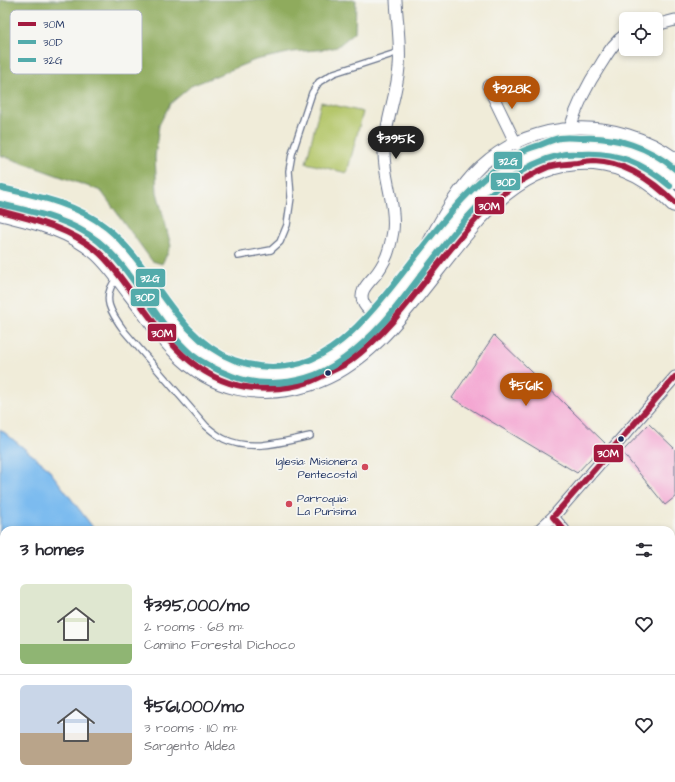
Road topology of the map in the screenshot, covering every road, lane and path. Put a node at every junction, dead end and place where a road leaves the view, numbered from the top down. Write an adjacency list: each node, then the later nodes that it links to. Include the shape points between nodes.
1 (396, 0): 5 (street)
2 (675, 20): 3 (street)
3 (663, 23)
4 (619, 39): 7 (street, via 614,43 586,88)
5 (399, 52): 14 (lane, via 334,73 319,82 312,93 292,154 289,171 291,197 287,225 280,242 271,250); 17 (street, via 398,73 384,153 393,231 386,258 362,294 364,303)
6 (488, 86): 8 (street)
7 (570, 128): 8 (street, via 541,134); 9 (street, via 589,127 629,134 653,144)
8 (516, 144): 15 (street, via 480,167 464,185 440,220)
9 (675, 158)
10 (675, 180): 15 (main road, via 652,162 618,149 577,144 548,150 516,164 488,184 464,209)
11 (0, 196): 17 (main road, via 57,210 102,234 124,255 174,324 193,345 211,359 233,369 265,375 305,369 344,349)
12 (675, 204): 17 (main road, via 646,178 612,164 576,161 538,171 512,186 480,216)
13 (0, 211): 16 (main road, via 40,221 72,234 98,252)
14 (238, 256)
15 (418, 267): 17 (main road)
16 (119, 275): 17 (main road, via 166,338 188,361 209,376 243,387 284,388 311,382 324,376 350,362 376,340); 19 (lane, via 111,286 108,298 114,316 124,332 206,426 222,439 237,444 263,446)
17 (383, 322)
18 (675, 377): 20 (street)
19 (310, 436)
20 (553, 517): 21 (street); 22 (street)
21 (543, 526)
22 (561, 526)

